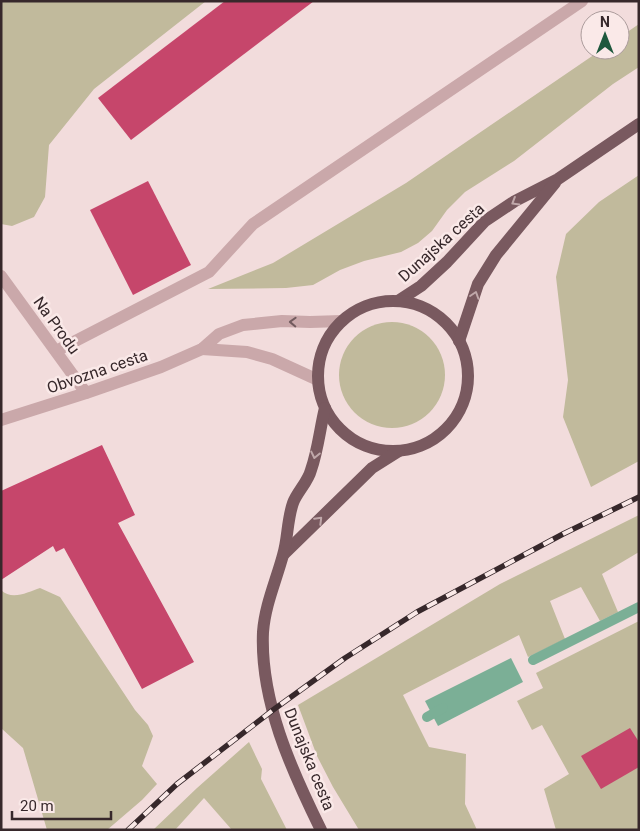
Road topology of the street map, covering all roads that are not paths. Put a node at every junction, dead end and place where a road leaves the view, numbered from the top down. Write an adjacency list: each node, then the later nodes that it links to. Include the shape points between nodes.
1 (582, 1): 9 (street, via 253,224 209,272)
2 (639, 124): 3 (main road, Dunajska cesta)
3 (558, 179): 5 (main road, Dunajska cesta, one-way to 5, via 515,200 485,221 421,286); 7 (main road, Dunajska cesta, one-way to 3, via 478,284 496,255)
4 (1, 276): 9 (street, Na Produ)
5 (398, 301): 6 (main road, Dunajska cesta, via 362,307); 7 (main road, Dunajska cesta, via 434,313)
6 (342, 321): 8 (street, Obvozna cesta, one-way to 8, via 243,325 219,334); 10 (main road, Dunajska cesta, via 333,330 321,354)
7 (459, 341): 14 (main road, Dunajska cesta, via 468,381 459,411 438,435 420,446)
8 (202, 349): 10 (street, Obvozna cesta, via 247,352 272,359); 11 (street, Obvozna cesta)
9 (56, 351): 11 (street, Na Produ)
10 (318, 380): 12 (main road, Dunajska cesta)
11 (86, 393): 13 (street, Obvozna cesta)
12 (325, 408): 14 (main road, Dunajska cesta, via 338,426 356,441 377,449); 15 (main road, Dunajska cesta, one-way to 15, via 311,472 293,504)
13 (1, 420)
14 (400, 450): 15 (main road, Dunajska cesta, one-way to 14, via 372,468)
15 (284, 554): 16 (main road, Dunajska cesta, via 265,616 266,677 282,743)
16 (321, 830)

